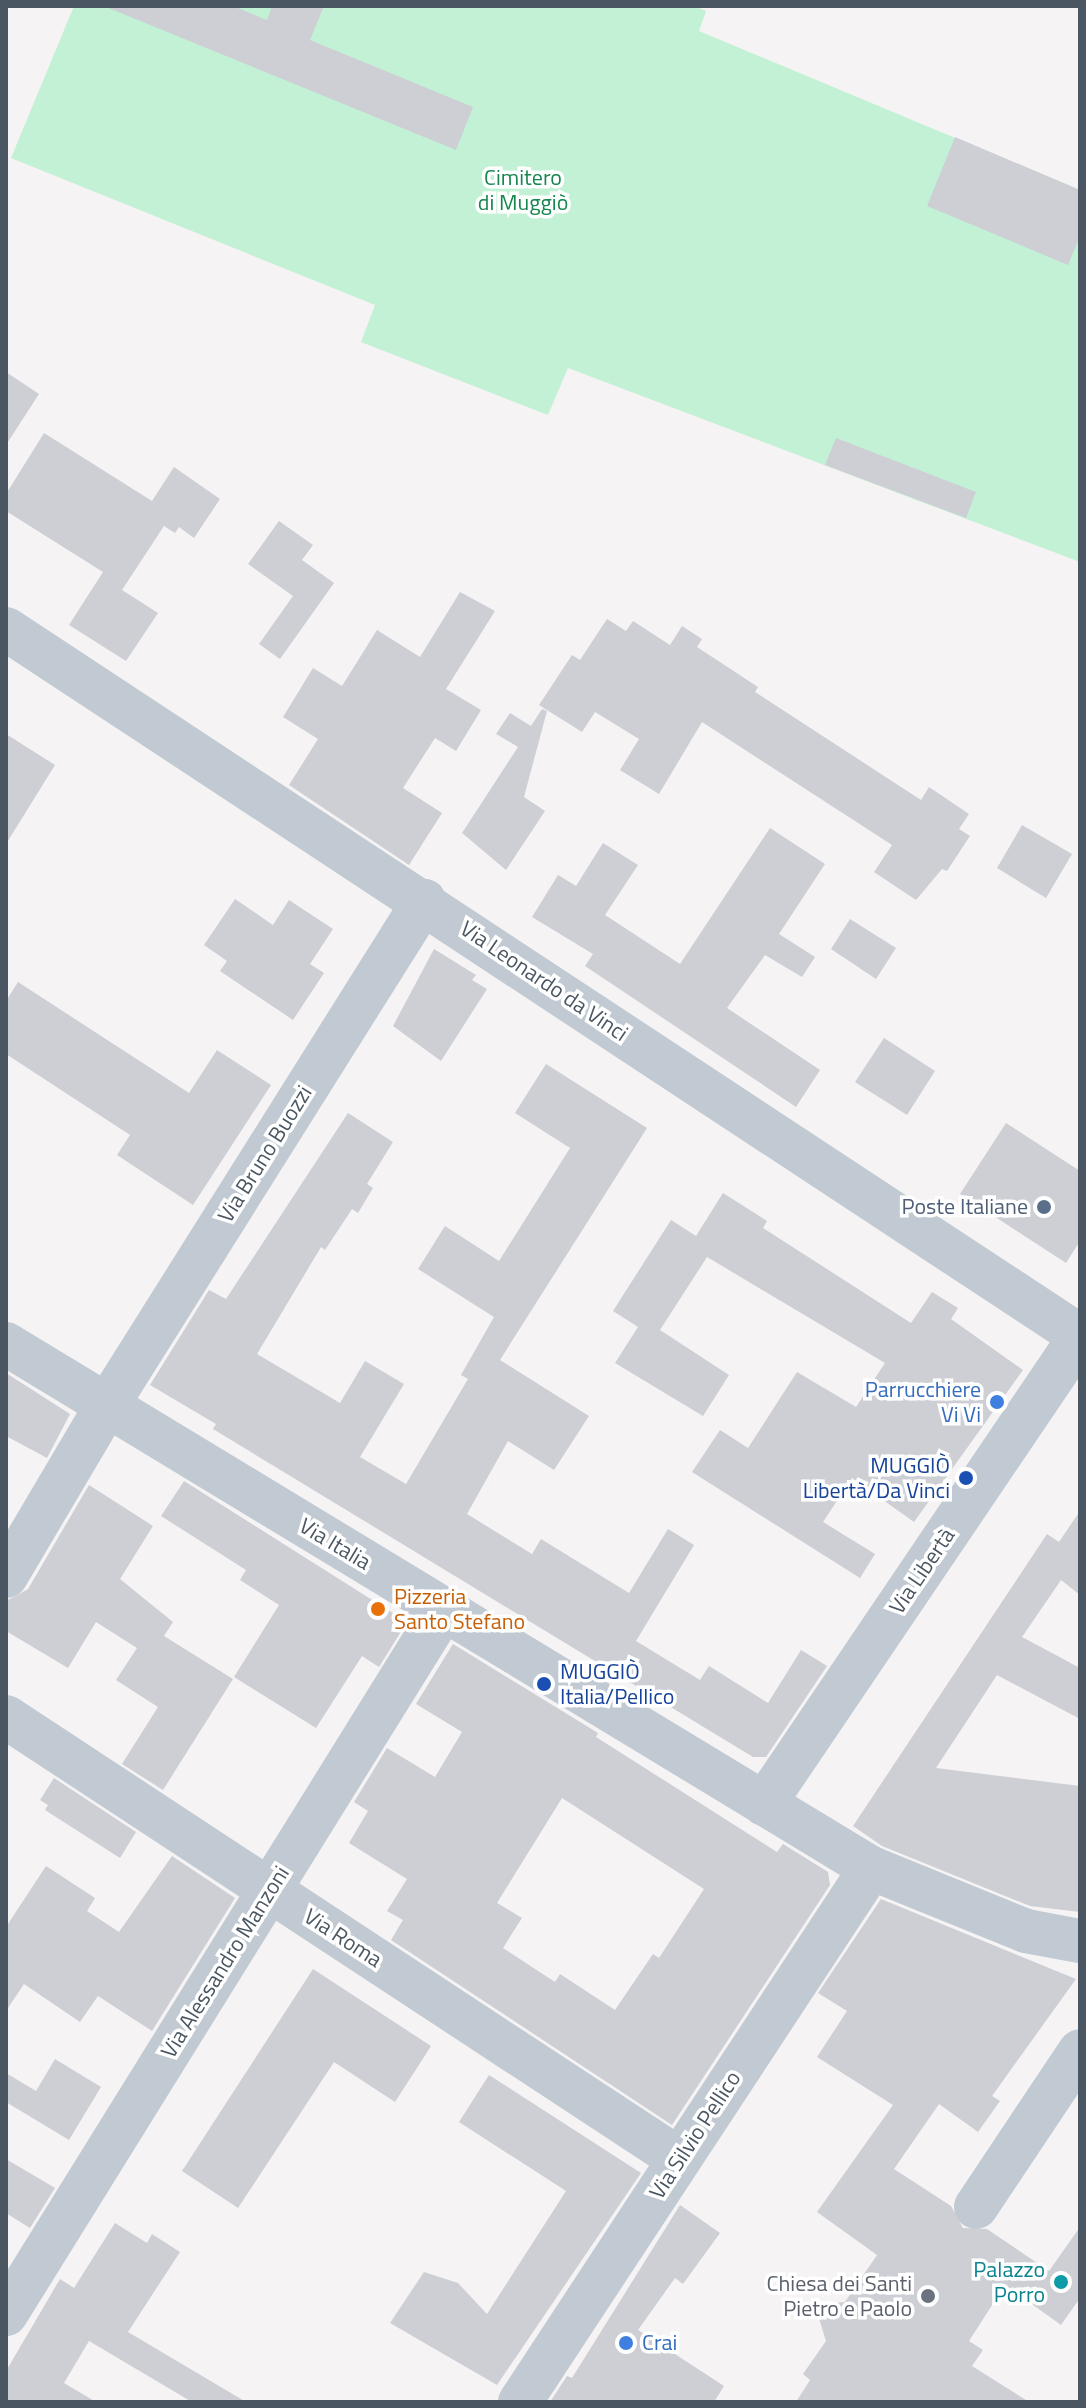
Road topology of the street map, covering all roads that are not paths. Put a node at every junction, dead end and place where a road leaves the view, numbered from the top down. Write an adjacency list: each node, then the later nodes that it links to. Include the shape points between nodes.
1 (6, 629): 2 (street, Via Leonardo da Vinci)
2 (424, 901): 3 (street, Via Leonardo da Vinci); 5 (street, Via Bruno Buozzi)
3 (1080, 1336): 9 (street, Via Libertà)
4 (6, 1344): 5 (street, Via Italia)
5 (106, 1407): 6 (street, Via Bruno Buozzi); 7 (street, Via Italia)
6 (6, 1576)
7 (444, 1609): 9 (street, Via Italia); 11 (street, Via Alessandro Manzoni)
8 (6, 1717): 11 (street, Via Roma)
9 (764, 1804): 10 (street, Via Italia)
10 (871, 1868): 12 (street, Via Italia, via 1026,1931); 14 (street, Via Silvio Pellico)
11 (269, 1890): 14 (street, Via Roma); 16 (street, Via Alessandro Manzoni)
12 (1080, 1941)
13 (1080, 2051): 15 (street)
14 (679, 2159): 17 (street, Via Silvio Pellico)
15 (976, 2207)
16 (6, 2314)
17 (520, 2402)

